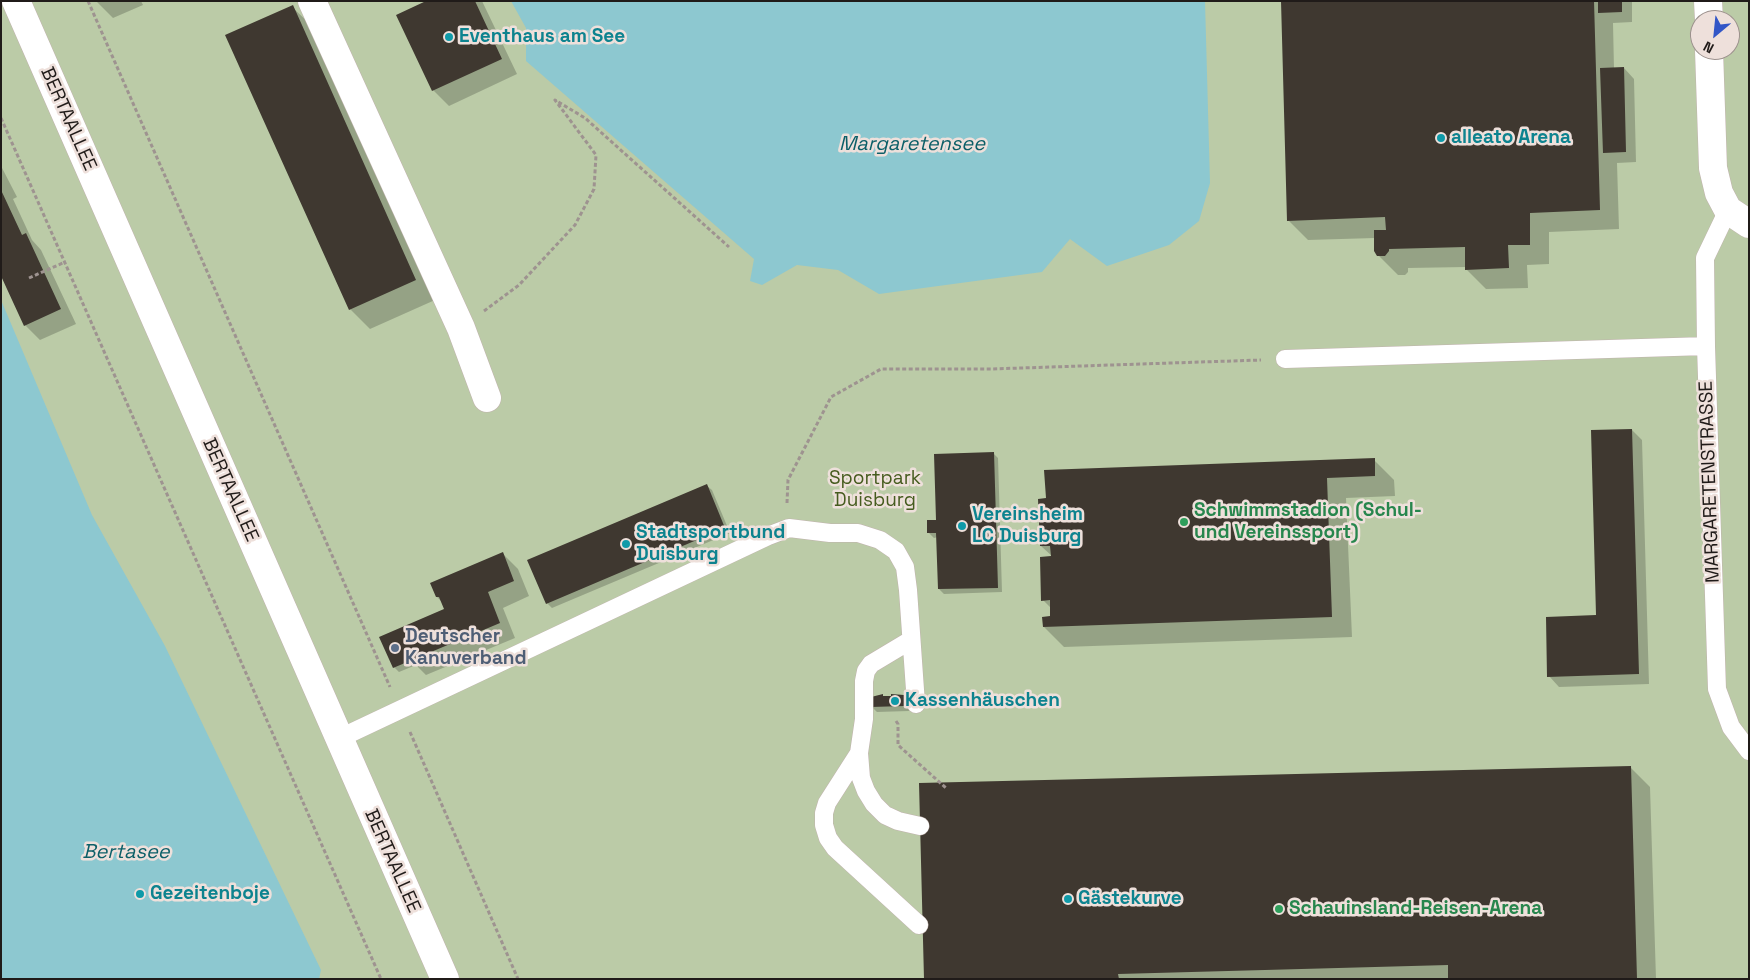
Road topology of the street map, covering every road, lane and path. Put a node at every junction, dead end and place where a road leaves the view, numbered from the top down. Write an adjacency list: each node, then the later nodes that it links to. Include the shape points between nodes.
1 (16, 1): 18 (street, BERTAALLEE)
2 (88, 1): 17 (path)
3 (312, 1): 10 (street)
4 (1709, 60): 6 (street, MARGARETENSTRASSE, via 1713,168 1719,193)
5 (1, 118): 8 (path)
6 (1738, 217): 11 (lane, MARGARETENSTRASSE, via 1705,258)
7 (729, 247): 10 (path, via 585,118 555,100 596,156 594,189 575,225 519,284)
8 (65, 262): 9 (path); 25 (path)
9 (28, 278)
10 (461, 328): 13 (street)
11 (1706, 346): 12 (lane); 19 (lane, MARGARETENSTRASSE, via 1717,688 1732,727)
12 (1285, 359): 14 (path, via 991,369 881,369 831,397 788,480 786,518)
13 (487, 398)
14 (768, 536): 15 (lane, via 789,528 858,533 880,540 896,551 905,568); 17 (lane)
15 (911, 640): 16 (lane); 20 (lane, via 871,664 866,671)
16 (916, 704)
17 (400, 710): 18 (lane); 27 (path)
18 (338, 739): 26 (street, BERTAALLEE)
19 (1749, 751)
20 (859, 753): 23 (lane, via 861,778 874,804 885,815); 24 (lane, via 827,803 824,825 828,838)
21 (920, 764): 22 (path)
22 (946, 788)
23 (920, 826)
24 (919, 924)
25 (381, 979)
26 (444, 979)
27 (518, 979)

